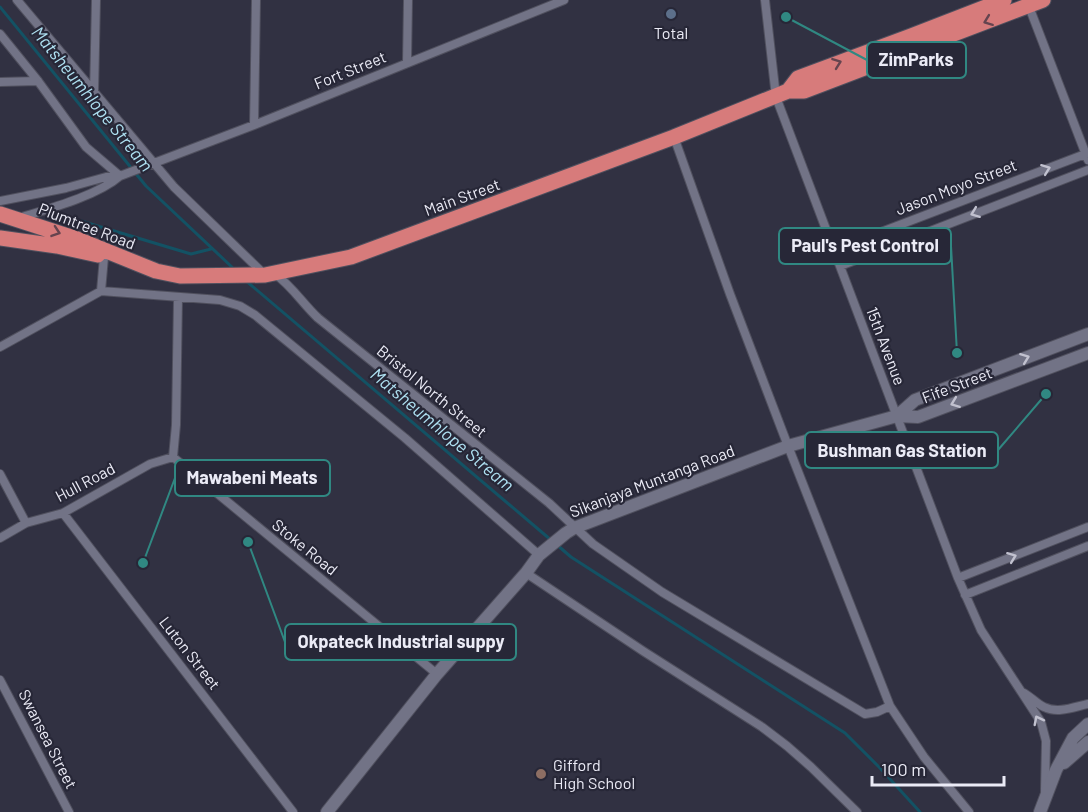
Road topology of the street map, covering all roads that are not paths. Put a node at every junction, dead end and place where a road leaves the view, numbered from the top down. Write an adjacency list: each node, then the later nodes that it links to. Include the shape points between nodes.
1 (17, 0): 13 (street, Bristol North Street)
2 (96, 0): 13 (street)
3 (256, 0): 15 (street)
4 (408, 0): 10 (street)
5 (564, 0): 10 (street, Fort Street)
6 (765, 0): 14 (street, 15th Avenue)
7 (1004, 0): 14 (highway, one-way to 7, via 798,78)
8 (1033, 2): 14 (highway, one-way to 14, via 804,91); 17 (street)
9 (0, 34): 11 (street)
10 (407, 63): 15 (street, Fort Street)
11 (38, 81): 12 (street); 20 (street, via 86,147)
12 (0, 82)
13 (94, 94): 18 (street, Bristol North Street)
14 (782, 94): 16 (highway, Main Street); 26 (street, 15th Avenue)
15 (254, 125): 18 (street, Fort Street)
16 (674, 137): 30 (highway, Main Street, via 351,257); 37 (street)
17 (1087, 156): 26 (street, Jason Moyo Street, one-way to 17)
18 (150, 164): 20 (street, Fort Street); 30 (street, Bristol North Street)
19 (1088, 170): 29 (street, Jason Moyo Street, one-way to 29)
20 (122, 175): 21 (street); 23 (street, via 110,185)
21 (0, 201)
22 (0, 214): 23 (highway, Plumtree Road)
23 (16, 218): 24 (street); 28 (highway, Plumtree Road, one-way to 28)
24 (0, 221)
25 (0, 238): 27 (highway, Plumtree Road)
26 (834, 250): 29 (street, 15th Avenue)
27 (104, 257): 28 (highway, Plumtree Road); 31 (street)
28 (136, 264): 30 (highway, Main Street, via 180,276)
29 (840, 266): 36 (street, 15th Avenue)
30 (264, 274): 43 (street, Bristol North Street, via 286,282 318,318 549,503)
31 (101, 291): 32 (street); 34 (street)
32 (178, 298): 38 (street); 46 (street, via 220,300 255,315)
33 (1088, 334): 36 (street, Fife Street, one-way to 33, via 915,400)
34 (0, 347)
35 (1088, 353): 36 (street, Fife Street, one-way to 36, via 918,417)
36 (897, 416): 37 (street, Sikanjaya Muntanga Road); 48 (street, 15th Avenue)
37 (788, 446): 43 (street, Sikanjaya Muntanga Road); 54 (street)
38 (173, 457): 40 (street, Hull Road, via 150,464); 50 (street, Stoke Road)
39 (0, 474): 41 (street)
40 (63, 513): 41 (street, Hull Road); 60 (street, Luton Street)
41 (26, 523): 44 (street, Hull Road)
42 (1088, 527): 48 (street, one-way to 42)
43 (570, 530): 46 (street, Sikanjaya Muntanga Road); 54 (street, Bristol North Street, via 662,592 865,714)
44 (0, 538)
45 (1088, 546): 49 (street)
46 (543, 552): 47 (street, Sikanjaya Muntanga Road)
47 (526, 573): 50 (street, Sikanjaya Muntanga Road); 62 (street, via 762,727)
48 (958, 578): 49 (street, 15th Avenue)
49 (965, 595): 52 (street, 15th Avenue, via 981,630)
50 (437, 674): 61 (street, Sikanjaya Muntanga Road)
51 (0, 680): 59 (street, Swansea Street)
52 (1019, 689): 53 (street, 15th Avenue, via 1045,708 1065,710); 58 (street, 15th Avenue, one-way to 52, via 1046,741 1041,722)
53 (1088, 704)
54 (890, 706): 63 (street, via 924,757)
55 (1088, 724): 57 (street, via 1073,738)
56 (1087, 745): 57 (street)
57 (1056, 770): 58 (street)
58 (1045, 796): 64 (street)
59 (69, 812)
60 (293, 812)
61 (327, 812)
62 (857, 812)
63 (969, 812)
64 (1040, 812)

